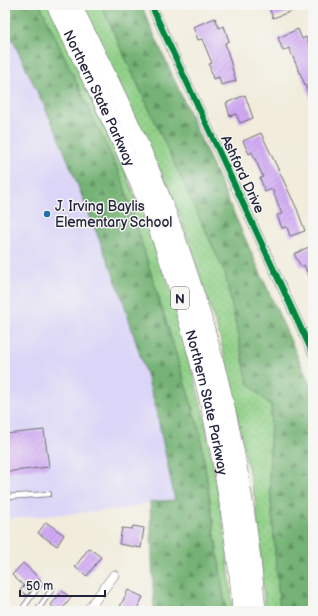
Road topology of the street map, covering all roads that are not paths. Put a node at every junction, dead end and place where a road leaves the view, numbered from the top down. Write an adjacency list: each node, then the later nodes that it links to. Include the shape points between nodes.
1 (55, 5): 13 (highway, Northern State Parkway / N, via 138,183 182,304 210,408 222,466)
2 (73, 5): 14 (highway, Northern State Parkway / N, via 148,161 203,315 229,416 242,482)
3 (151, 5): 4 (street, Ashford Drive)
4 (313, 354)
5 (49, 494): 6 (lane)
6 (5, 497)
7 (114, 575): 12 (street)
8 (40, 584): 10 (lane)
9 (52, 590): 11 (lane)
10 (21, 611)
11 (37, 611)
12 (87, 611)
13 (241, 611)
14 (257, 611)

